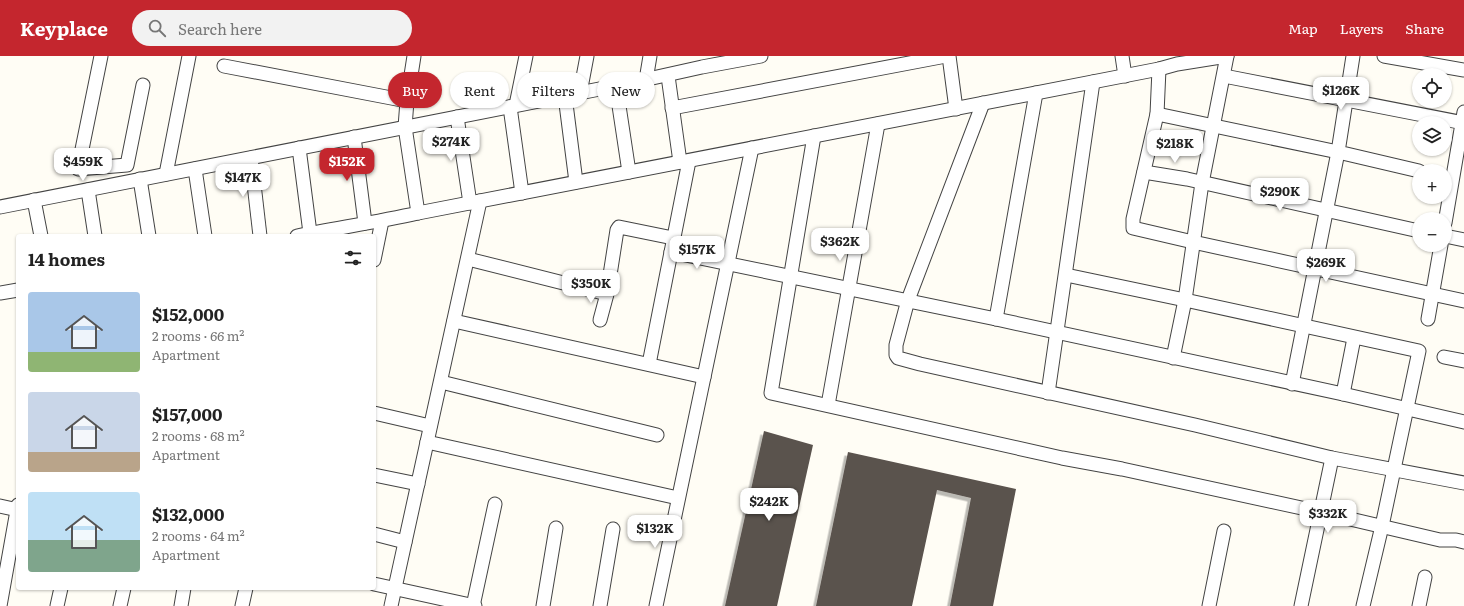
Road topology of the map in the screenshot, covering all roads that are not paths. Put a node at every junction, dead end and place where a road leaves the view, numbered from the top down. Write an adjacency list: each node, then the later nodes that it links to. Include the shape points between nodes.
1 (101, 56): 26 (street, via 78,170 127,165)
2 (189, 56): 55 (street)
3 (414, 56): 18 (street)
4 (526, 56): 32 (street)
5 (587, 56): 19 (street)
6 (650, 56): 20 (street)
7 (761, 56): 14 (street)
8 (948, 56): 36 (street); 37 (street)
9 (1122, 56): 22 (street)
10 (1227, 56): 13 (street); 23 (street)
11 (1353, 56): 29 (street)
12 (1384, 56): 17 (street)
13 (1176, 60): 16 (street)
14 (703, 62): 21 (street)
15 (224, 66): 28 (street)
16 (1159, 69): 22 (street); 38 (street)
17 (1464, 70)
18 (412, 72)
19 (584, 72)
20 (647, 72)
21 (668, 76): 24 (street); 36 (street)
22 (1125, 76): 25 (street)
23 (1224, 76): 29 (street); 42 (street)
24 (655, 78)
25 (1093, 82): 27 (street); 87 (street)
26 (143, 85)
27 (1036, 93): 30 (street); 97 (street)
28 (388, 97)
29 (1347, 100): 40 (street); 48 (street)
30 (983, 103): 37 (street); 94 (street)
31 (517, 105): 32 (street)
32 (513, 106): 39 (street); 61 (street)
33 (406, 108): 43 (street)
34 (567, 108): 58 (street)
35 (619, 108): 53 (street)
36 (672, 108): 50 (street)
37 (956, 109): 41 (street)
38 (1157, 114): 42 (street); 54 (street)
39 (456, 117): 43 (street); 63 (street)
40 (1463, 119): 57 (street)
41 (878, 124): 44 (street); 89 (street)
42 (1214, 125): 48 (street); 59 (street)
43 (405, 127): 45 (street); 67 (street)
44 (814, 136): 47 (street); 88 (street)
45 (354, 137): 46 (street); 69 (street)
46 (299, 148): 49 (street); 76 (street)
47 (752, 148): 50 (street); 85 (street)
48 (1338, 152): 52 (street); 65 (street)
49 (251, 158): 51 (street); 75 (street)
50 (684, 161): 53 (street); 78 (street)
51 (195, 169): 55 (street); 74 (street)
52 (1412, 169)
53 (629, 172): 58 (street)
54 (1144, 172): 59 (street); 80 (street, via 1133,228)
55 (166, 174): 56 (street)
56 (140, 179): 60 (street); 73 (street)
57 (1454, 180): 66 (street)
58 (576, 182): 61 (street)
59 (1202, 183): 65 (street); 80 (street)
60 (88, 190): 62 (street); 72 (street)
61 (522, 193): 63 (street)
62 (34, 200): 64 (street); 71 (street)
63 (475, 202): 67 (street); 84 (street)
64 (0, 207)
65 (1327, 210): 70 (street); 86 (street)
66 (1447, 212)
67 (418, 213): 68 (street)
68 (382, 221): 69 (street); 81 (street)
69 (365, 223): 76 (street)
70 (1412, 229)
71 (41, 234)
72 (95, 234)
73 (149, 234)
74 (205, 234)
75 (260, 234)
76 (314, 234)
77 (1452, 237): 79 (street)
78 (674, 238): 82 (street); 92 (street, via 619,227)
79 (1464, 240)
80 (1193, 242): 86 (street); 95 (street)
81 (376, 250)
82 (671, 252): 85 (street); 107 (street)
83 (1440, 252): 93 (street)
84 (468, 259): 92 (street); 100 (street)
85 (728, 263): 88 (street); 108 (street)
86 (1315, 268): 93 (street); 101 (street)
87 (1066, 275): 95 (street); 102 (street)
88 (791, 278): 89 (street); 113 (street, via 772,393)
89 (848, 289): 94 (street); 113 (street)
90 (16, 290): 91 (street)
91 (0, 293)
92 (607, 294): 99 (street)
93 (1432, 294): 96 (street); 98 (street)
94 (908, 300): 97 (street); 111 (street, via 896,345 898,358)
95 (1185, 300): 101 (street); 105 (street)
96 (1464, 301)
97 (996, 319): 102 (street)
98 (1428, 319)
99 (600, 320)
100 (454, 321): 107 (street); 109 (street)
101 (1304, 326): 103 (street); 110 (street)
102 (1057, 332): 105 (street); 111 (street)
103 (1354, 338): 112 (street); 114 (street, via 1419,351)
104 (1444, 357): 106 (street)
105 (1173, 358): 110 (street)
106 (1464, 361)
107 (649, 364): 108 (street)
108 (704, 376): 125 (street)
109 (441, 382): 117 (street); 118 (street)
110 (1292, 384): 112 (street)
111 (1048, 393): 120 (street)
112 (1343, 394): 114 (street)
113 (828, 405): 129 (street, via 1062,458 1122,468)
114 (1407, 409): 116 (street); 121 (street)
115 (376, 412): 117 (street)
116 (1464, 422)
117 (430, 426): 119 (street)
118 (657, 434)
119 (427, 442): 124 (street); 125 (street)
120 (1332, 458): 121 (street); 129 (street)
121 (1394, 469): 123 (street); 131 (street)
122 (376, 475): 124 (street)
123 (1464, 483)
124 (418, 484): 136 (street)
125 (678, 498): 154 (street)
126 (494, 504): 151 (street)
127 (0, 506): 128 (street)
128 (16, 508)
129 (1320, 512): 131 (street); 156 (street)
130 (16, 519): 145 (street)
131 (1382, 526): 137 (street, via 1440,540); 157 (street)
132 (556, 528): 152 (street)
133 (613, 529): 153 (street)
134 (1224, 531): 155 (street)
135 (376, 535): 136 (street)
136 (405, 542): 140 (street)
137 (1464, 542)
138 (1425, 577): 158 (street)
139 (376, 584): 140 (street)
140 (395, 589): 150 (street); 151 (street)
141 (61, 590): 146 (street)
142 (124, 590): 147 (street)
143 (184, 590): 148 (street)
144 (246, 590): 149 (street)
145 (0, 606)
146 (57, 606)
147 (120, 606)
148 (181, 606)
149 (242, 606)
150 (391, 606)
151 (474, 606)
152 (543, 606)
153 (600, 606)
154 (656, 606)
155 (1209, 606)
156 (1301, 606)
157 (1363, 606)
158 (1419, 606)

